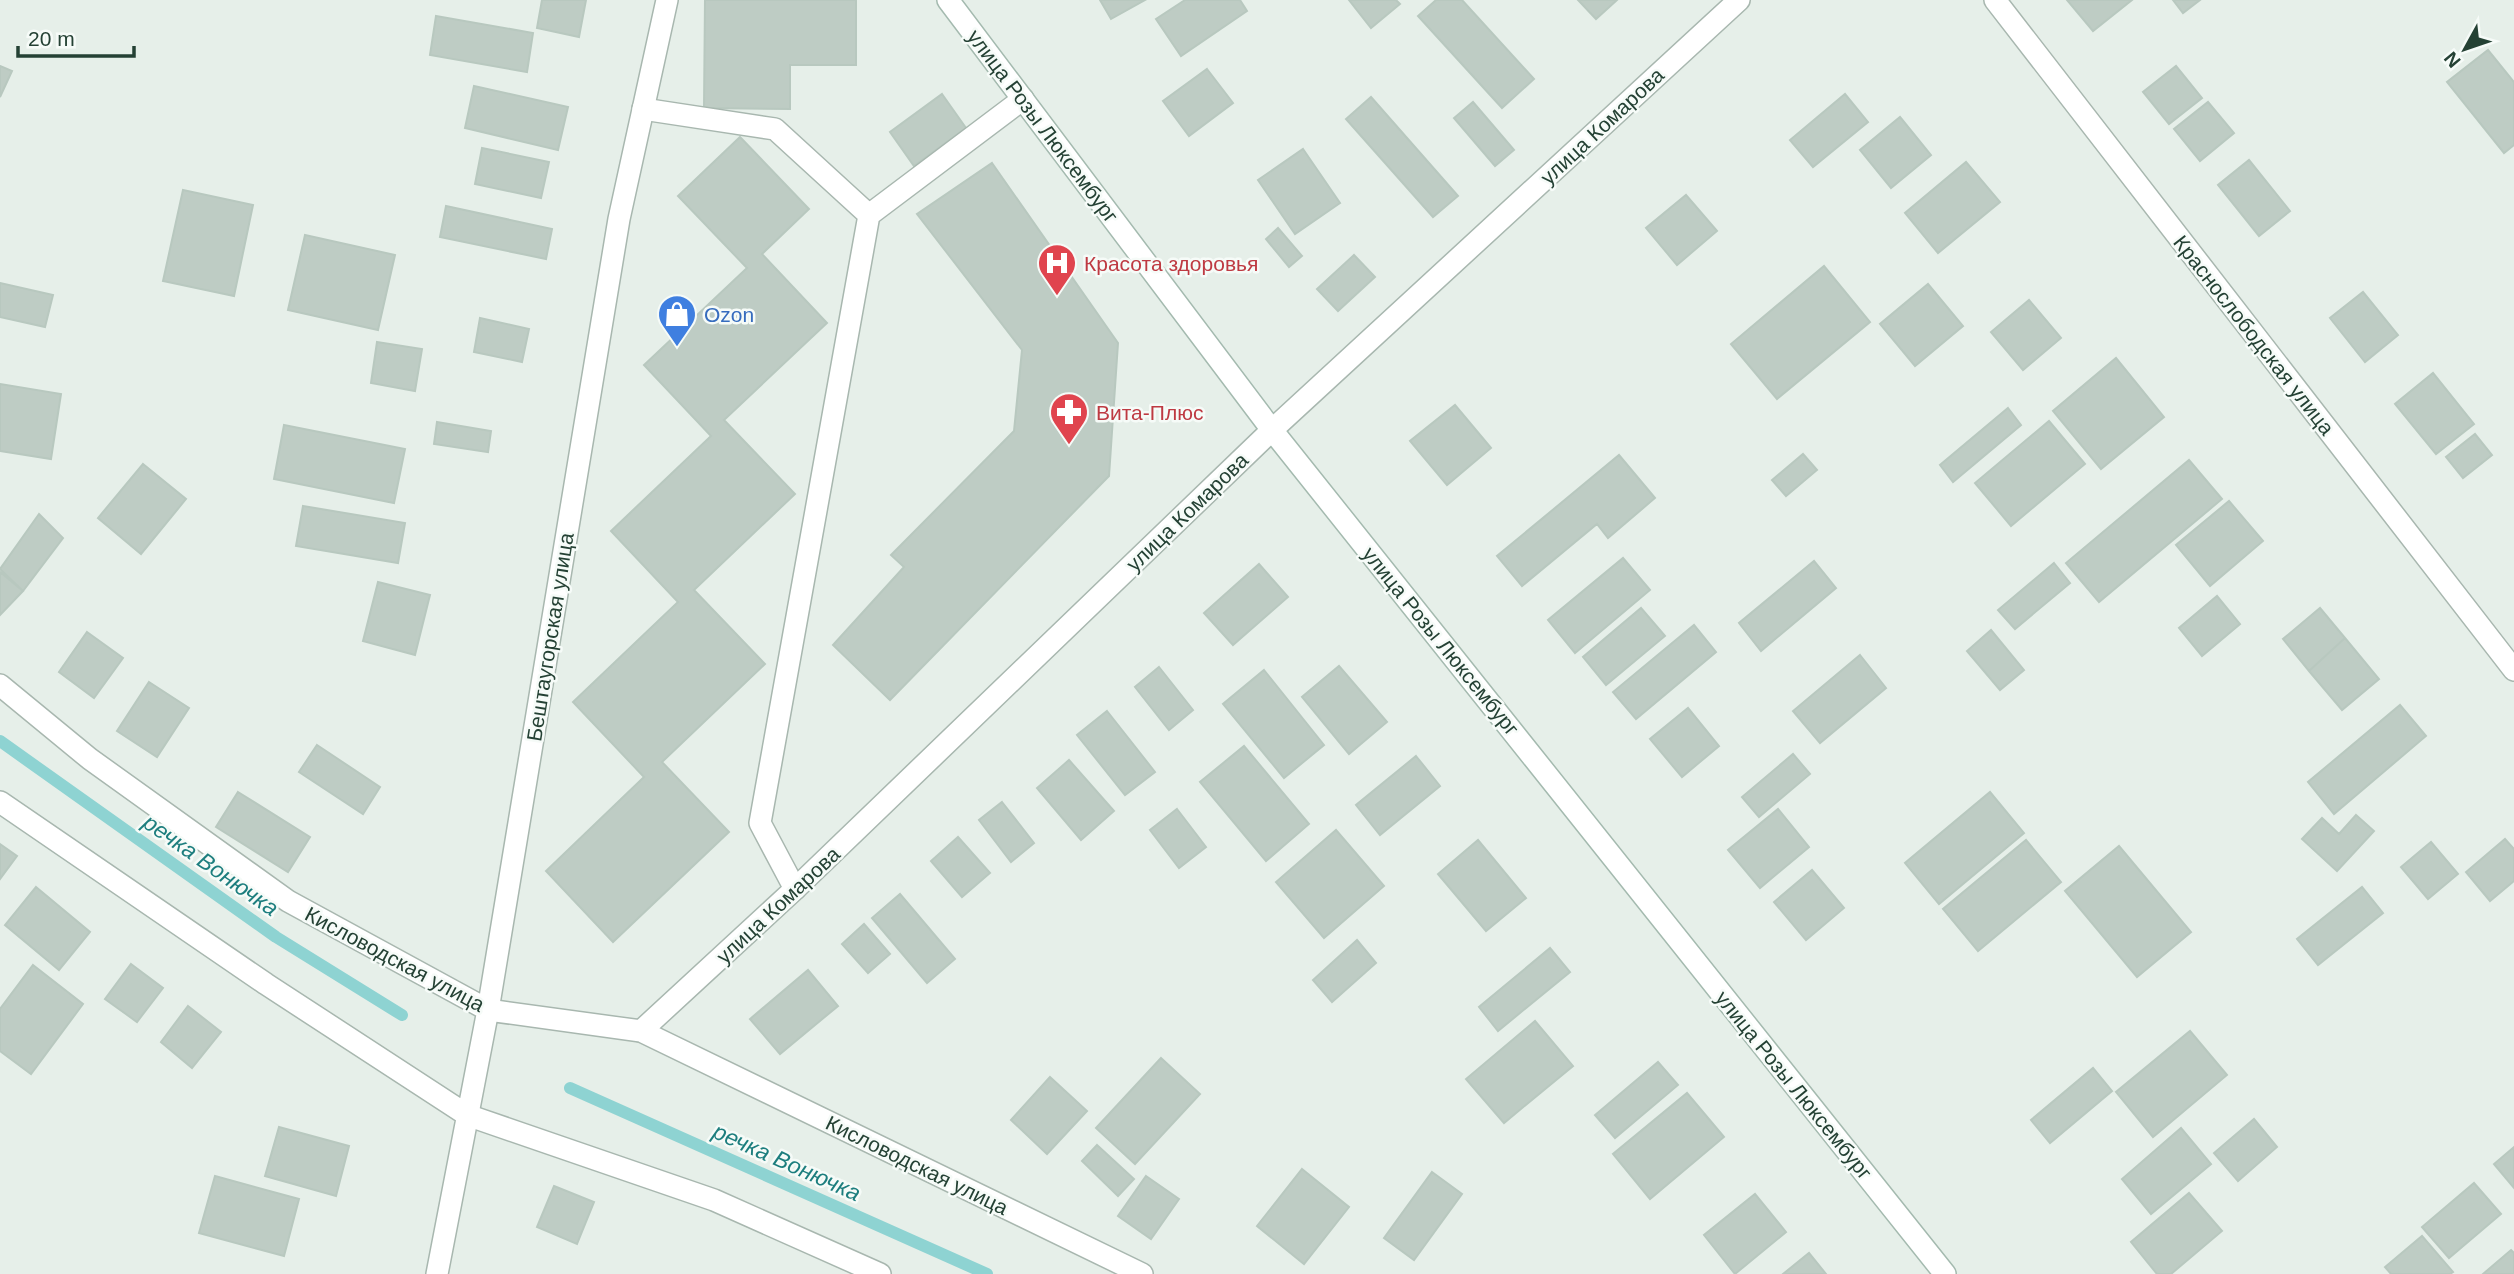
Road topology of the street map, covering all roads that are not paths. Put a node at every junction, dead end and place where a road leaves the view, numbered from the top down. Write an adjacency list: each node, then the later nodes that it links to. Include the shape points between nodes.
1 (667, 0): 6 (street, Бештаугорская улица)
2 (948, 0): 5 (street, улица Розы Люксембург)
3 (1739, 0): 8 (street, улица Комарова)
4 (1995, 0): 9 (street, Краснослободская улица)
5 (1023, 99): 7 (street); 8 (street, улица Розы Люксембург)
6 (643, 109): 7 (street, via 775,129); 13 (street, Бештаугорская улица, via 620,219)
7 (869, 215): 12 (street, via 760,823)
8 (1272, 430): 12 (street, улица Комарова); 19 (street, улица Розы Люксембург)
9 (2514, 670)
10 (0, 685): 13 (street, Кисловодская улица, via 90,759 288,901)
11 (0, 802): 15 (street)
12 (795, 890): 14 (street, улица Комарова)
13 (488, 1010): 14 (street, Кисловодская улица); 15 (street, Бештаугорская улица)
14 (641, 1031): 18 (street, Кисловодская улица)
15 (467, 1115): 16 (street, Бештаугорская улица); 17 (street, via 714,1200)
16 (437, 1274)
17 (880, 1274)
18 (1142, 1274)
19 (1945, 1274)

